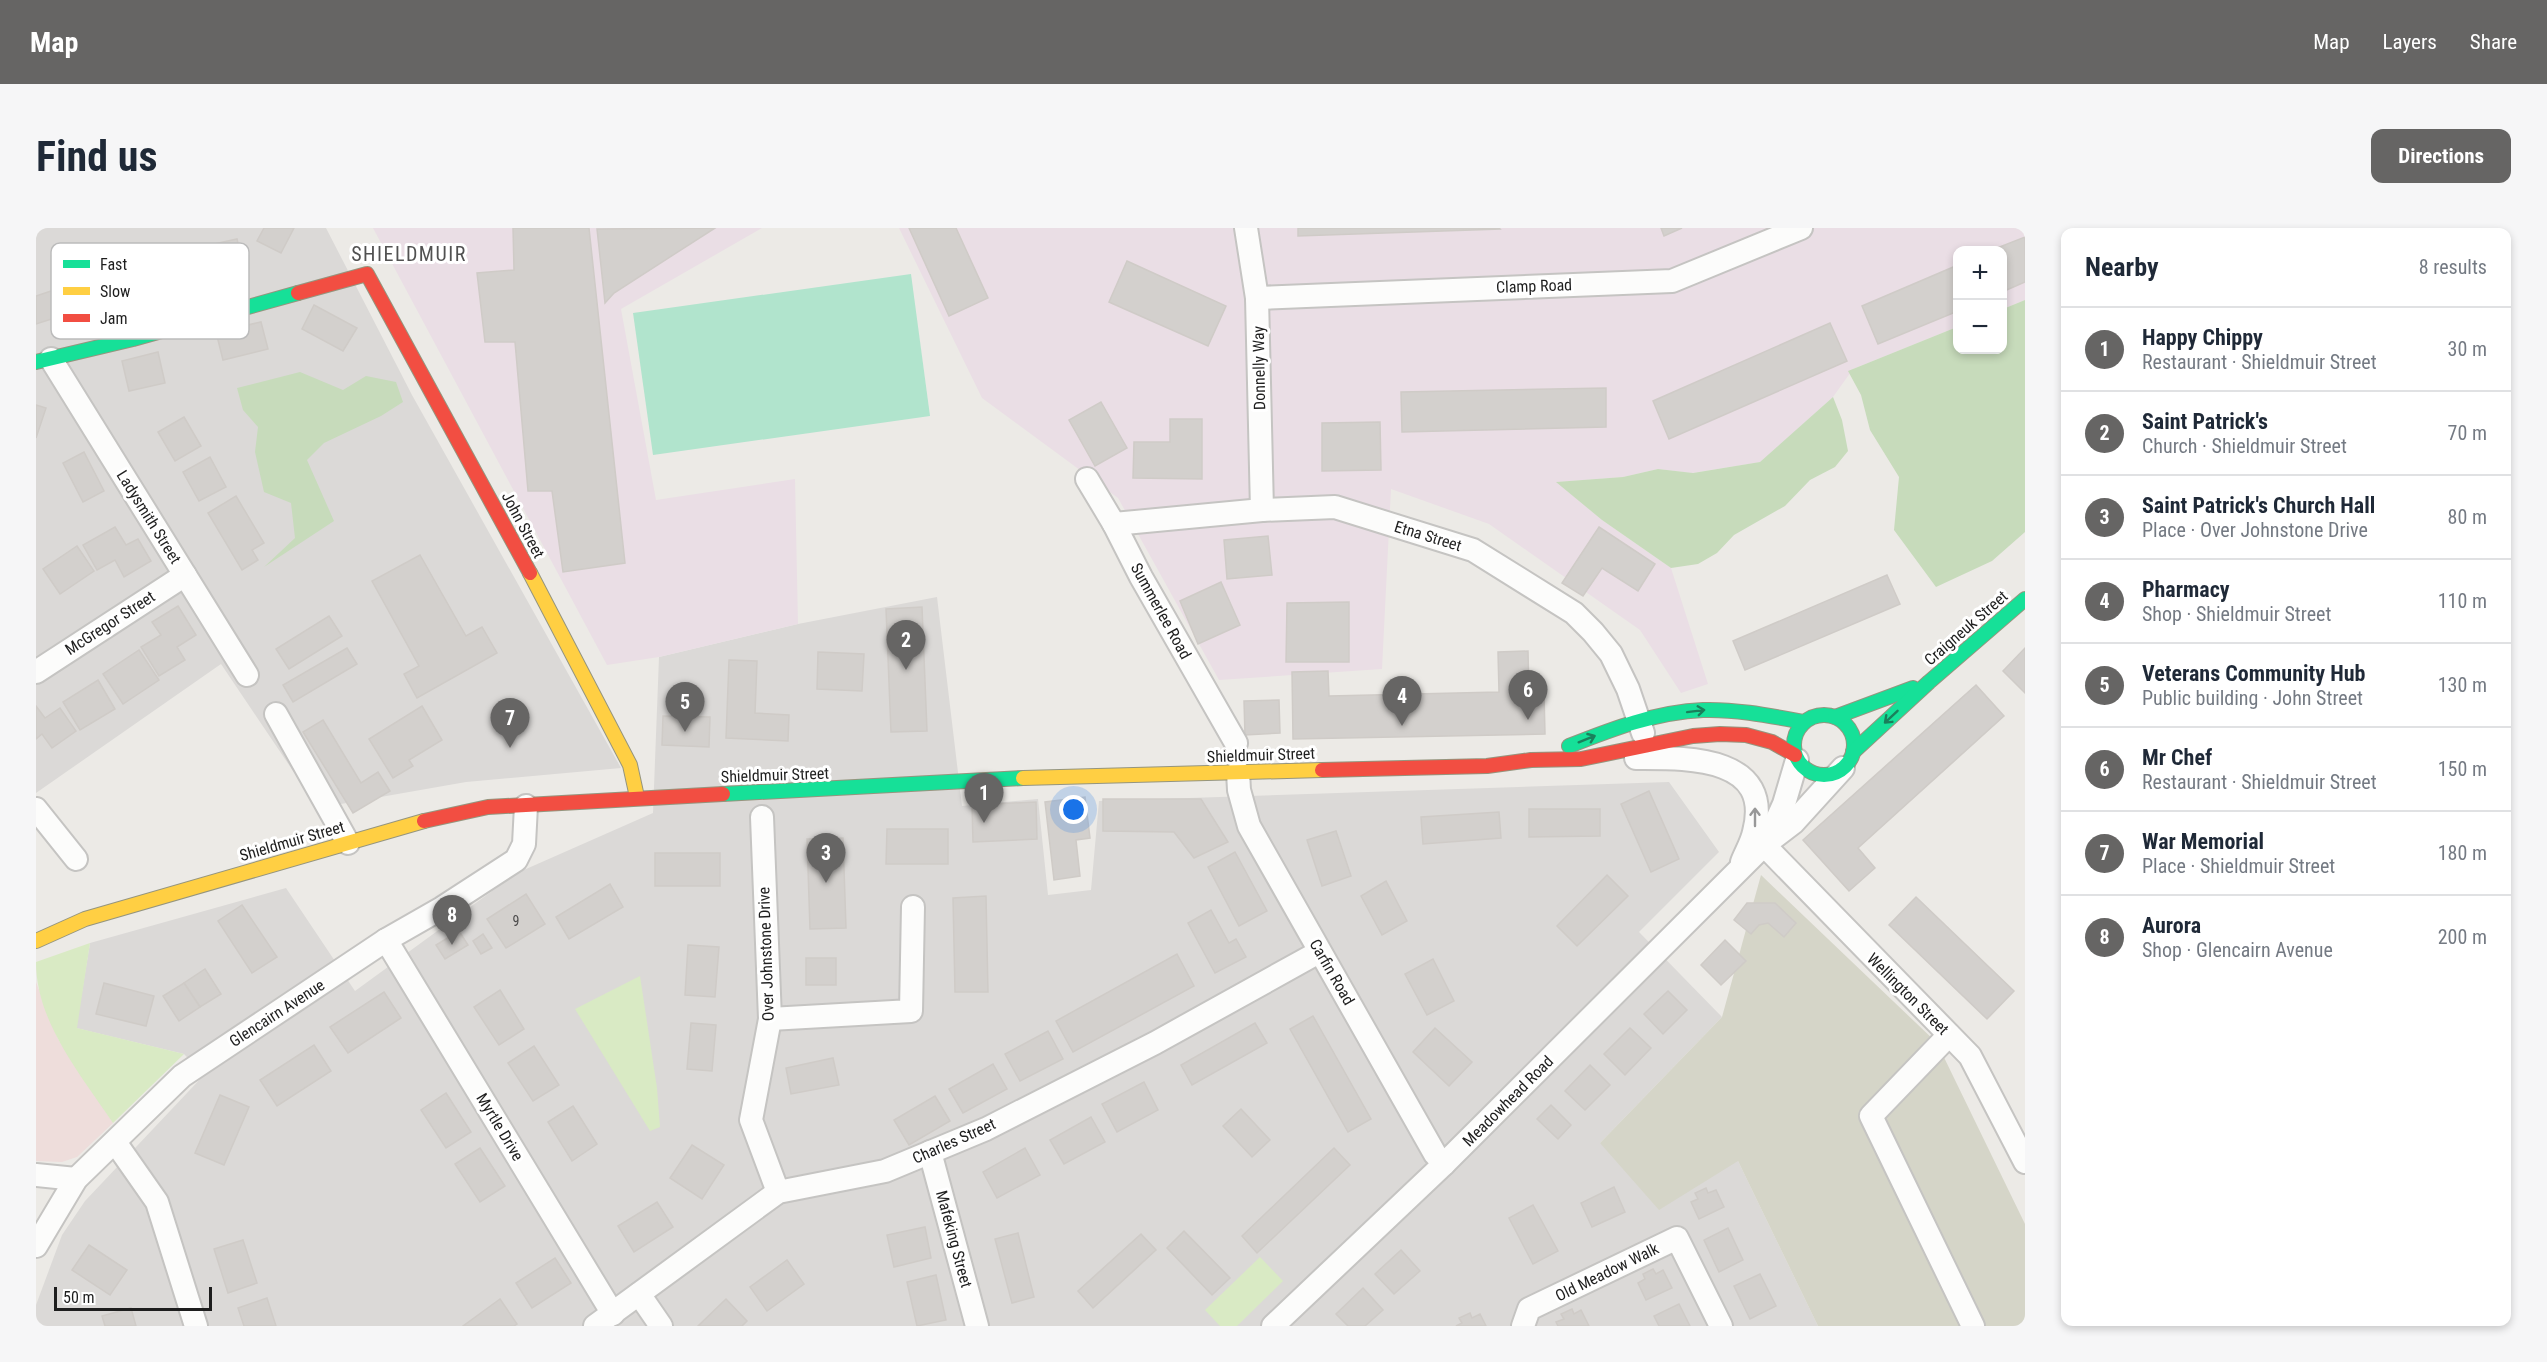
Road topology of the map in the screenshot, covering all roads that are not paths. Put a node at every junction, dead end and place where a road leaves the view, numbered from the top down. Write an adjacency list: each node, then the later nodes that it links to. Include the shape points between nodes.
1 (1246, 228): 3 (street, Donnelly Way)
2 (1801, 228): 3 (street, Clamp Road, via 1672,281)
3 (1257, 297): 8 (street, Donnelly Way)
4 (249, 307): 26 (main road, John Street, via 367,274 612,728 630,765)
5 (134, 339): 6 (main road, John Street)
6 (44, 361): 10 (street, Ladysmith Street)
7 (1087, 479): 9 (street, Summerlee Road)
8 (1262, 510): 9 (street, Etna Street); 17 (street, Etna Street, via 1335,507 1473,550 1574,613 1593,632 1611,654)
9 (1114, 524): 19 (street, Summerlee Road)
10 (185, 574): 12 (street, McGregor Street); 13 (street, Ladysmith Street)
11 (2025, 599): 14 (main road, Craigneuk Street)
12 (36, 672)
13 (247, 675)
14 (1929, 682): 16 (main road, Craigneuk Street); 24 (main road, Craigneuk Street, one-way to 24)
15 (276, 714): 30 (street)
16 (1835, 717): 18 (main road, via 1821,714); 24 (main road, via 1852,733)
17 (1639, 721): 18 (main road, Shieldmuir Street, one-way to 18, via 1722,710); 20 (street, Etna Street); 23 (main road, Shieldmuir Street, one-way to 17)
18 (1804, 722): 22 (main road, via 1793,740)
19 (1236, 743)
20 (1647, 745): 21 (main road, Shieldmuir Street); 22 (main road, Shieldmuir Street, via 1708,734 1735,735 1770,742)
21 (1586, 758): 23 (main road, Shieldmuir Street); 33 (street, Meadowhead Road, one-way to 21, via 1754,833 1755,802 1742,777 1727,766 1699,760)
22 (1796, 758): 24 (main road, via 1804,768 1824,776 1834,774); 31 (street, Meadowhead Road, via 1776,824)
23 (1535, 760): 25 (main road, Shieldmuir Street, via 1487,766)
24 (1848, 760): 31 (street, Meadowhead Road, via 1793,823)
25 (1238, 772): 26 (main road, Shieldmuir Street, via 971,779); 37 (street, Carfin Road, via 1249,826)
26 (638, 797): 27 (main road, Shieldmuir Street)
27 (526, 806): 30 (main road, Shieldmuir Street, via 477,810 419,822); 35 (street, Glencairn Avenue, via 524,844 516,860)
28 (36, 809): 32 (street)
29 (762, 817): 38 (street, Over Johnstone Drive)
30 (348, 843): 36 (main road, Shieldmuir Street, via 85,919)
31 (1764, 845): 33 (street, Meadowhead Road); 39 (street, Wellington Street)
32 (76, 859)
33 (1738, 872): 43 (street, Meadowhead Road)
34 (913, 907): 38 (street, via 911,1011)
35 (386, 940): 40 (street, Glencairn Avenue, via 182,1076); 49 (street, Myrtle Drive)
36 (36, 941)
37 (1319, 952): 41 (street, Charles Street, via 986,1129); 43 (street, Carfin Road)
38 (770, 1019): 46 (street, Over Johnstone Drive, via 751,1120)
39 (1949, 1035): 42 (street, Wellington Street, via 1970,1056); 56 (street, via 1871,1116)
40 (115, 1142): 45 (street, Glencairn Avenue); 50 (street, via 157,1202)
41 (930, 1152): 46 (street, Charles Street, via 885,1171); 52 (street, Mafeking Street)
42 (2025, 1162)
43 (1444, 1164): 53 (street, Meadowhead Road)
44 (36, 1175): 45 (street)
45 (76, 1179): 47 (street, Glencairn Avenue)
46 (778, 1192): 48 (street, Charles Street)
47 (36, 1246)
48 (639, 1294): 49 (street, Charles Street); 51 (street)
49 (604, 1320)
50 (196, 1326)
51 (661, 1326)
52 (977, 1326)
53 (1273, 1326)
54 (1523, 1326): 55 (street, Old Meadow Walk, via 1528,1309 1677,1238)
55 (1721, 1326)
56 (1973, 1326)

